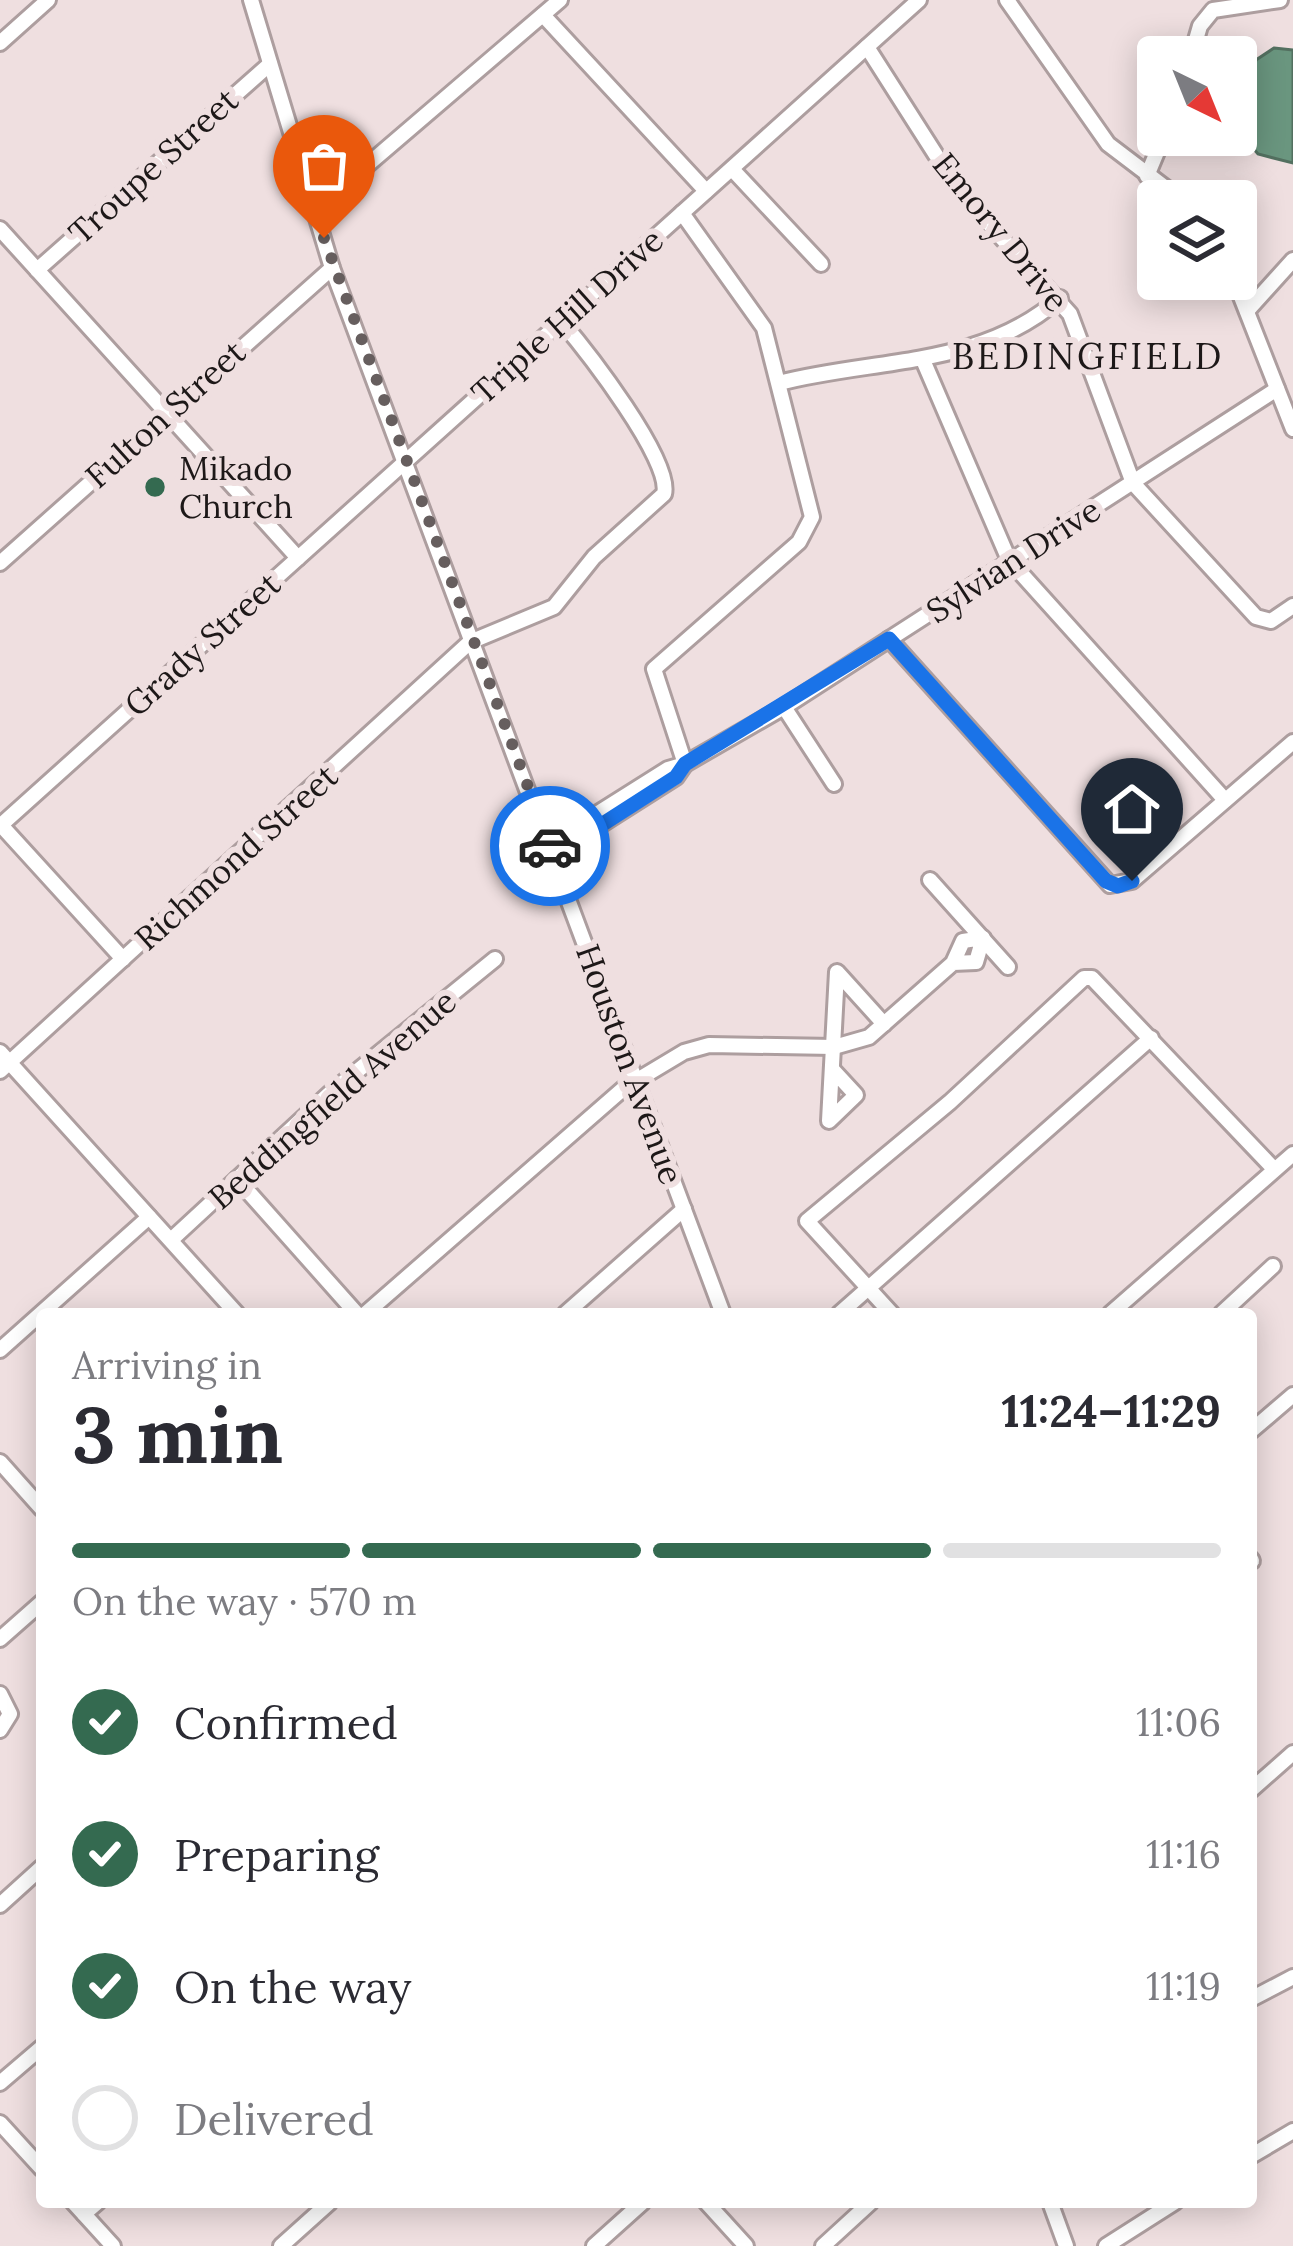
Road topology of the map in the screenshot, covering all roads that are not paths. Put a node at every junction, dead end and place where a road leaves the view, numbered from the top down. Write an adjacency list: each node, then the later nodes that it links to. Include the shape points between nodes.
1 (48, 0): 9 (street)
2 (251, 0): 11 (street, Houston Avenue)
3 (560, 0): 7 (street)
4 (919, 0): 10 (street, Triple Hill Drive)
5 (1007, 0): 14 (street, via 1092,125)
6 (1280, 0): 8 (street, via 1213,10)
7 (543, 15): 16 (street); 17 (street)
8 (1197, 36)
9 (0, 44)
10 (867, 46): 13 (street, Triple Hill Drive); 24 (street, Emory Drive, via 957,188)
11 (270, 64): 17 (street, Houston Avenue); 23 (street, Troupe Street)
12 (1155, 156): 14 (street)
13 (732, 169): 16 (street, Triple Hill Drive); 21 (street)
14 (1147, 176): 15 (street)
15 (1153, 180)
16 (706, 191): 18 (street, Triple Hill Drive)
17 (316, 209): 22 (street, Houston Avenue)
18 (682, 213): 27 (street, Triple Hill Drive); 29 (street, via 762,323)
19 (0, 229): 23 (street)
20 (1293, 260): 26 (street)
21 (820, 264)
22 (332, 268): 31 (street, Fulton Street); 33 (street, Houston Avenue)
23 (38, 270): 31 (street)
24 (1060, 298): 28 (street, via 1005,335); 34 (street, Emory Drive)
25 (1242, 300): 26 (street)
26 (1246, 311): 30 (street)
27 (561, 321): 33 (street, Triple Hill Drive); 40 (street, Richmond Street, via 609,378 667,489 554,607)
28 (923, 360): 29 (street); 36 (street)
29 (779, 383): 43 (street, via 812,523 657,663)
30 (1277, 389): 32 (street); 34 (street, Sylvian Drive)
31 (166, 413): 35 (street); 37 (street, Fulton Street)
32 (1293, 429)
33 (403, 463): 35 (street, Grady Street); 40 (street, Houston Avenue)
34 (1133, 483): 36 (street, Sylvian Drive); 38 (street, Emory Drive, via 1263,620)
35 (298, 558): 46 (street, Grady Street)
36 (1009, 560): 39 (street, Sylvian Drive); 45 (street)
37 (0, 563)
38 (1293, 606)
39 (889, 639): 41 (street, Sylvian Drive); 45 (street, via 1111,885 1132,881)
40 (470, 643): 47 (street, Houston Avenue); 50 (street, Richmond Street)
41 (784, 707): 43 (street, Sylvian Drive); 44 (street)
42 (1293, 742): 45 (street)
43 (685, 764): 47 (street, Sylvian Drive)
44 (834, 784)
45 (1226, 800)
46 (1, 825): 50 (street)
47 (551, 850): 59 (street, Houston Avenue)
48 (930, 880): 49 (street)
49 (983, 938): 52 (street, via 963,941); 52 (street, via 976,962); 53 (street)
50 (123, 959): 57 (street, Richmond Street)
51 (494, 959): 62 (street, Beddingfield Avenue)
52 (953, 963): 54 (street)
53 (1008, 967)
54 (884, 1024): 56 (street); 56 (street, via 837,972)
55 (1151, 1039): 61 (street); 67 (street); 67 (street, via 1088,976 807,1221)
56 (833, 1047): 58 (street); 59 (street, via 709,1045)
57 (3, 1062): 64 (street)
58 (832, 1069)
59 (638, 1081): 63 (street, Houston Avenue); 71 (street)
60 (1293, 1154): 61 (street)
61 (1274, 1169): 76 (street)
62 (237, 1179): 65 (street, Beddingfield Avenue); 70 (street)
63 (684, 1209): 72 (street); 73 (street, Houston Avenue)
64 (149, 1217): 65 (street); 68 (street)
65 (171, 1240): 69 (street)
66 (1273, 1267): 77 (street)
67 (868, 1288): 74 (street); 75 (street)
68 (47, 1308)
69 (232, 1308)
70 (355, 1308)
71 (368, 1308)
72 (572, 1308)
73 (721, 1308)
74 (846, 1308)
75 (886, 1308)
76 (1122, 1308)
77 (1228, 1308)
78 (36, 1318): 79 (street)
79 (0, 1350)
80 (1293, 1394): 81 (street)
81 (1257, 1426)
82 (0, 1462): 83 (street)
83 (36, 1502)
84 (36, 1607): 85 (street)
85 (0, 1640)
86 (0, 1694): 87 (street, via 10,1714)
87 (0, 1730)
88 (1293, 1753): 89 (street)
89 (1257, 1785)
90 (36, 1872): 91 (street)
91 (0, 1905)
92 (1293, 1977): 93 (street)
93 (1257, 1997)
94 (36, 2052): 95 (street)
95 (0, 2084)
96 (0, 2123): 99 (street)
97 (1293, 2131): 98 (street)
98 (1257, 2152)
99 (36, 2162)
100 (78, 2208): 107 (street)
101 (323, 2208): 108 (street)
102 (636, 2208): 109 (street)
103 (711, 2208): 110 (street)
104 (864, 2208): 111 (street)
105 (1052, 2208): 112 (street)
106 (1166, 2208): 113 (street)
107 (113, 2246)
108 (280, 2246)
109 (594, 2246)
110 (746, 2246)
111 (823, 2246)
112 (1066, 2246)
113 (1106, 2246)

